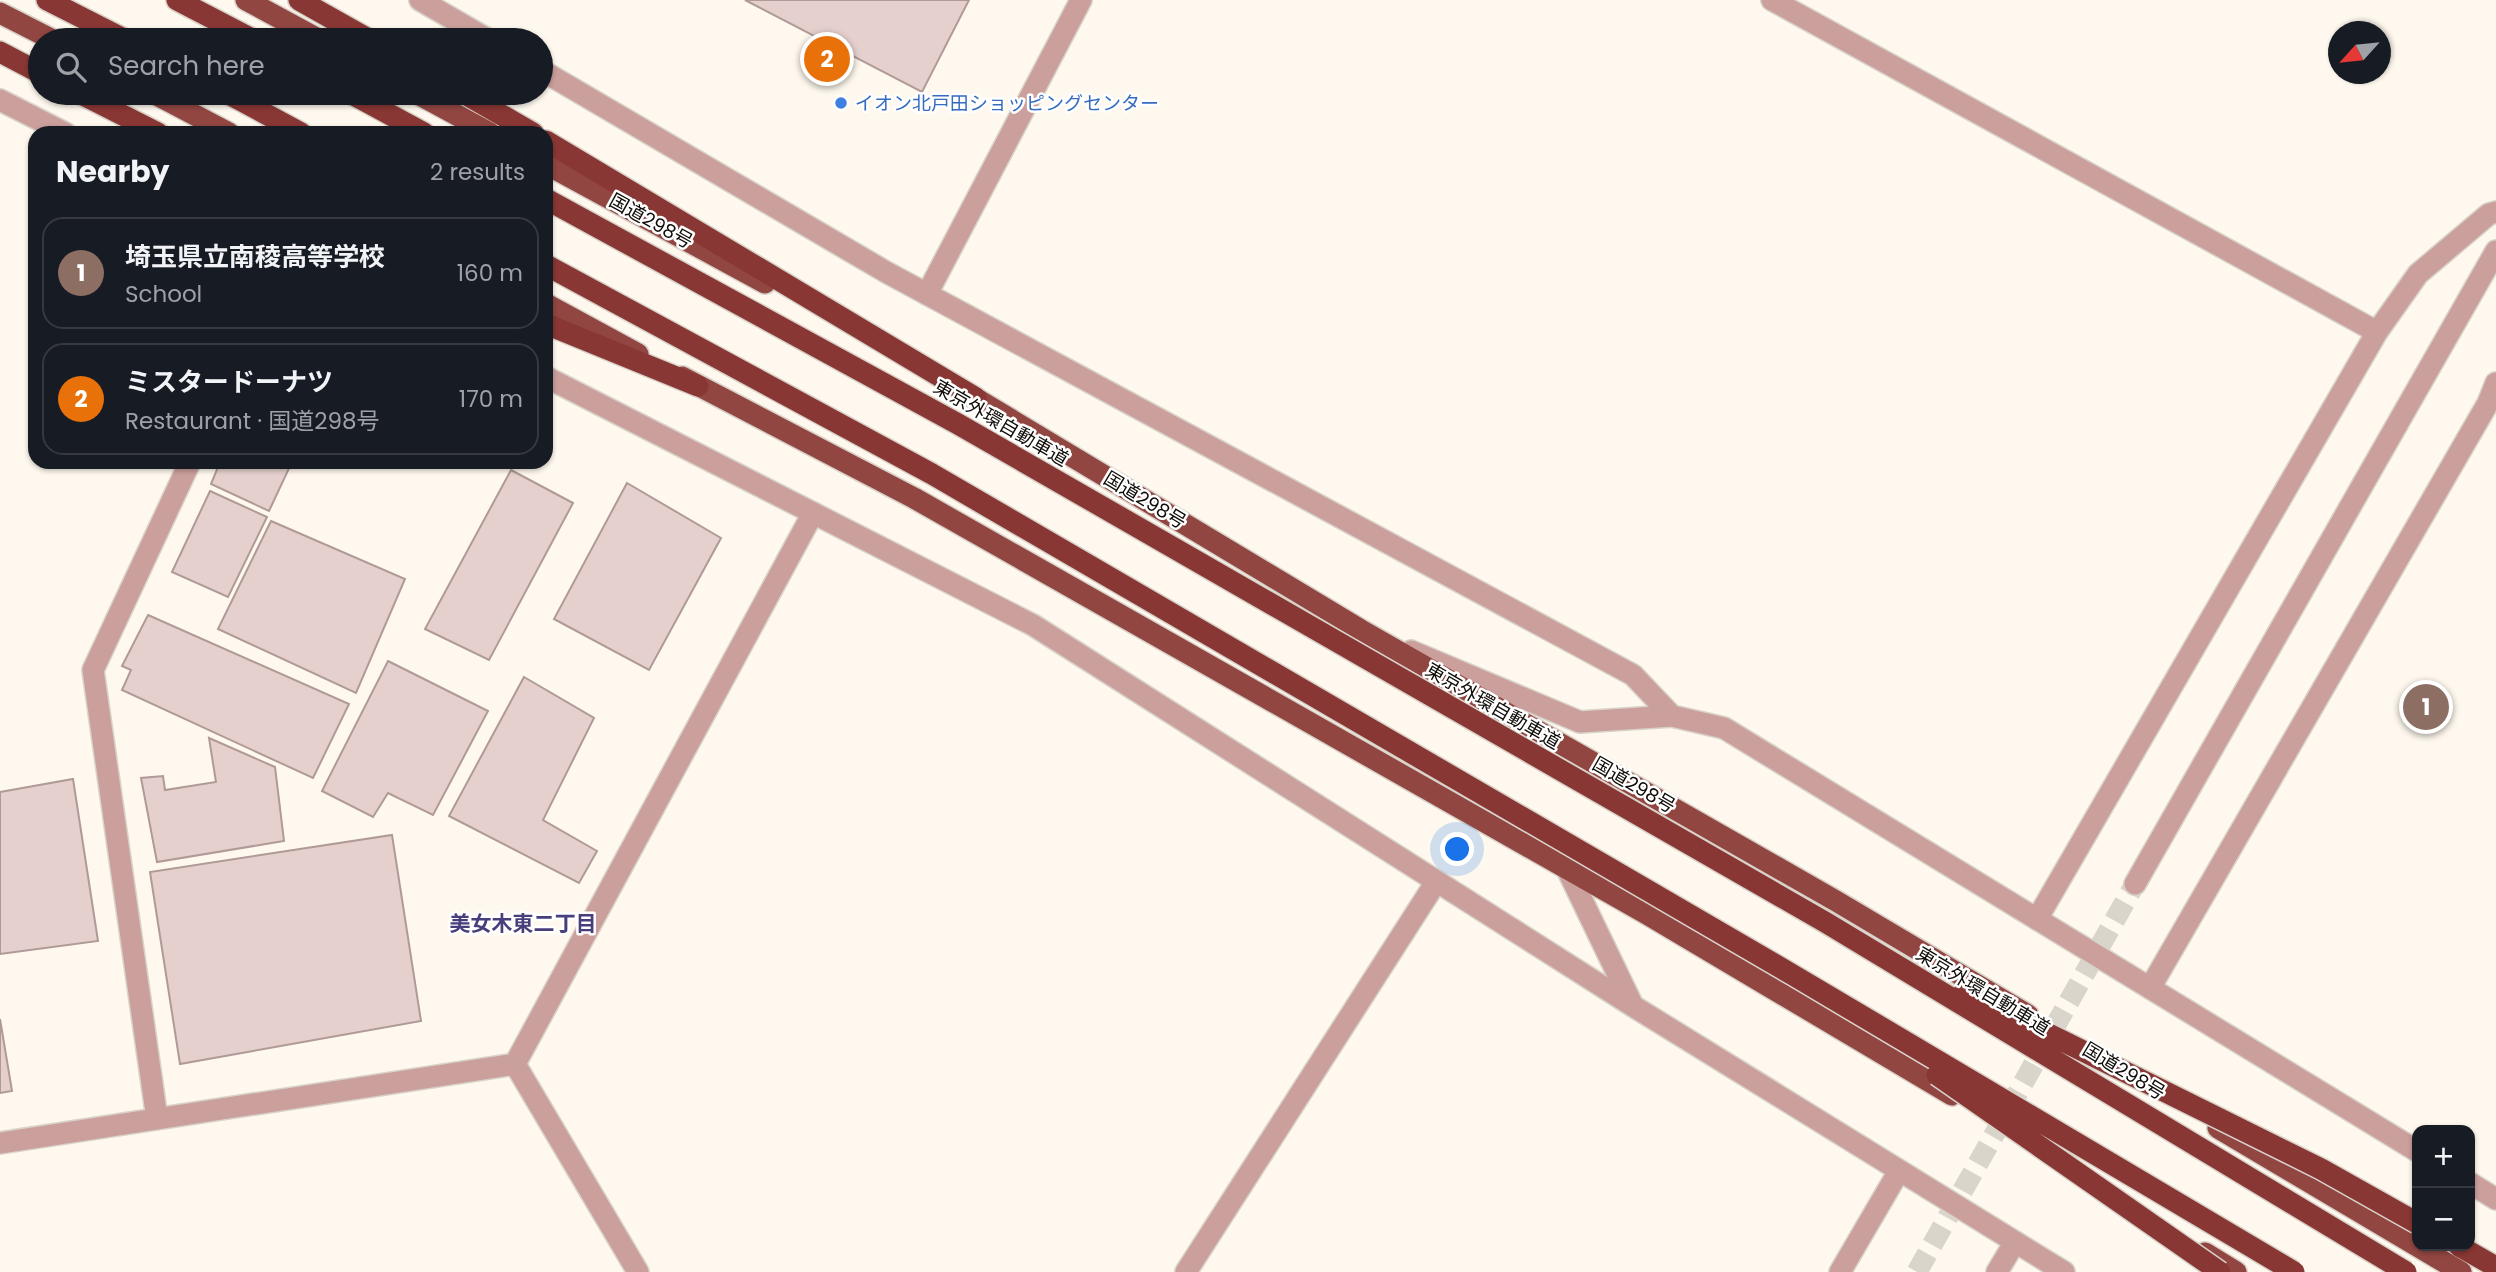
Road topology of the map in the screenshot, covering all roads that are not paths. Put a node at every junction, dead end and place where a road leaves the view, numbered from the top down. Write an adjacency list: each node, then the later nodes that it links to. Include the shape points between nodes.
1 (47, 0): 10 (highway)
2 (177, 0): 11 (highway)
3 (246, 0): 12 (highway)
4 (299, 0): 13 (highway)
5 (420, 0): 14 (street)
6 (1082, 0): 38 (street)
7 (1772, 0): 41 (street)
8 (0, 13): 9 (highway)
9 (29, 28)
10 (102, 28)
11 (231, 28)
12 (298, 28)
13 (349, 28)
14 (468, 28)
15 (0, 52): 16 (highway)
16 (28, 67)
17 (553, 77): 38 (street)
18 (0, 100): 25 (street)
19 (103, 105): 26 (highway)
20 (176, 105): 27 (highway)
21 (249, 105): 28 (highway)
22 (372, 105): 29 (highway)
23 (438, 105): 30 (highway)
24 (484, 105): 31 (highway)
25 (51, 126)
26 (144, 126)
27 (216, 126)
28 (288, 126)
29 (411, 126)
30 (477, 126)
31 (521, 126)
32 (553, 145): 45 (highway)
33 (553, 167): 45 (highway, 国道298号)
34 (553, 204): 54 (highway, 東京外環自動車道, bridge, via 970,431)
35 (2496, 212): 41 (street, via 2418,274)
36 (2496, 251): 52 (street)
37 (553, 269): 55 (highway, bridge, via 932,474)
38 (928, 294): 49 (street, via 1633,675)
39 (553, 308): 44 (highway)
40 (553, 327): 44 (highway)
41 (2377, 332): 53 (street)
42 (553, 381): 47 (street)
43 (2496, 383): 56 (street)
44 (698, 386): 50 (highway, via 914,498)
45 (976, 398): 48 (highway, 国道298号)
46 (187, 469): 59 (street, via 93,670)
47 (813, 513): 51 (street, via 1033,625); 58 (street)
48 (1361, 630): 49 (street, via 1580,722); 78 (highway, 国道298号, via 1836,901)
49 (1672, 716): 53 (street, via 1724,728)
50 (1567, 869): 57 (street); 75 (highway, via 1913,1070)
51 (1436, 882): 57 (street); 70 (street)
52 (2135, 884)
53 (2037, 919): 56 (street)
54 (1825, 922): 65 (highway, bridge, via 2321,1169); 77 (highway, 東京外環自動車道, bridge)
55 (1793, 975): 74 (highway, bridge); 76 (highway, bridge)
56 (2150, 988): 61 (street)
57 (1633, 1006): 62 (street)
58 (515, 1064): 59 (street); 69 (street)
59 (157, 1119): 60 (street)
60 (0, 1143)
61 (2412, 1148)
62 (1899, 1171): 66 (street); 71 (street)
63 (2475, 1186): 64 (street)
64 (2496, 1199)
65 (2412, 1220)
66 (2015, 1242): 72 (street); 73 (street)
67 (2468, 1251): 68 (highway)
68 (2496, 1266)
69 (638, 1272)
70 (1186, 1272)
71 (1840, 1272)
72 (1997, 1272)
73 (2064, 1272)
74 (2220, 1272)
75 (2236, 1272)
76 (2294, 1272)
77 (2406, 1272)
78 (2461, 1272)

